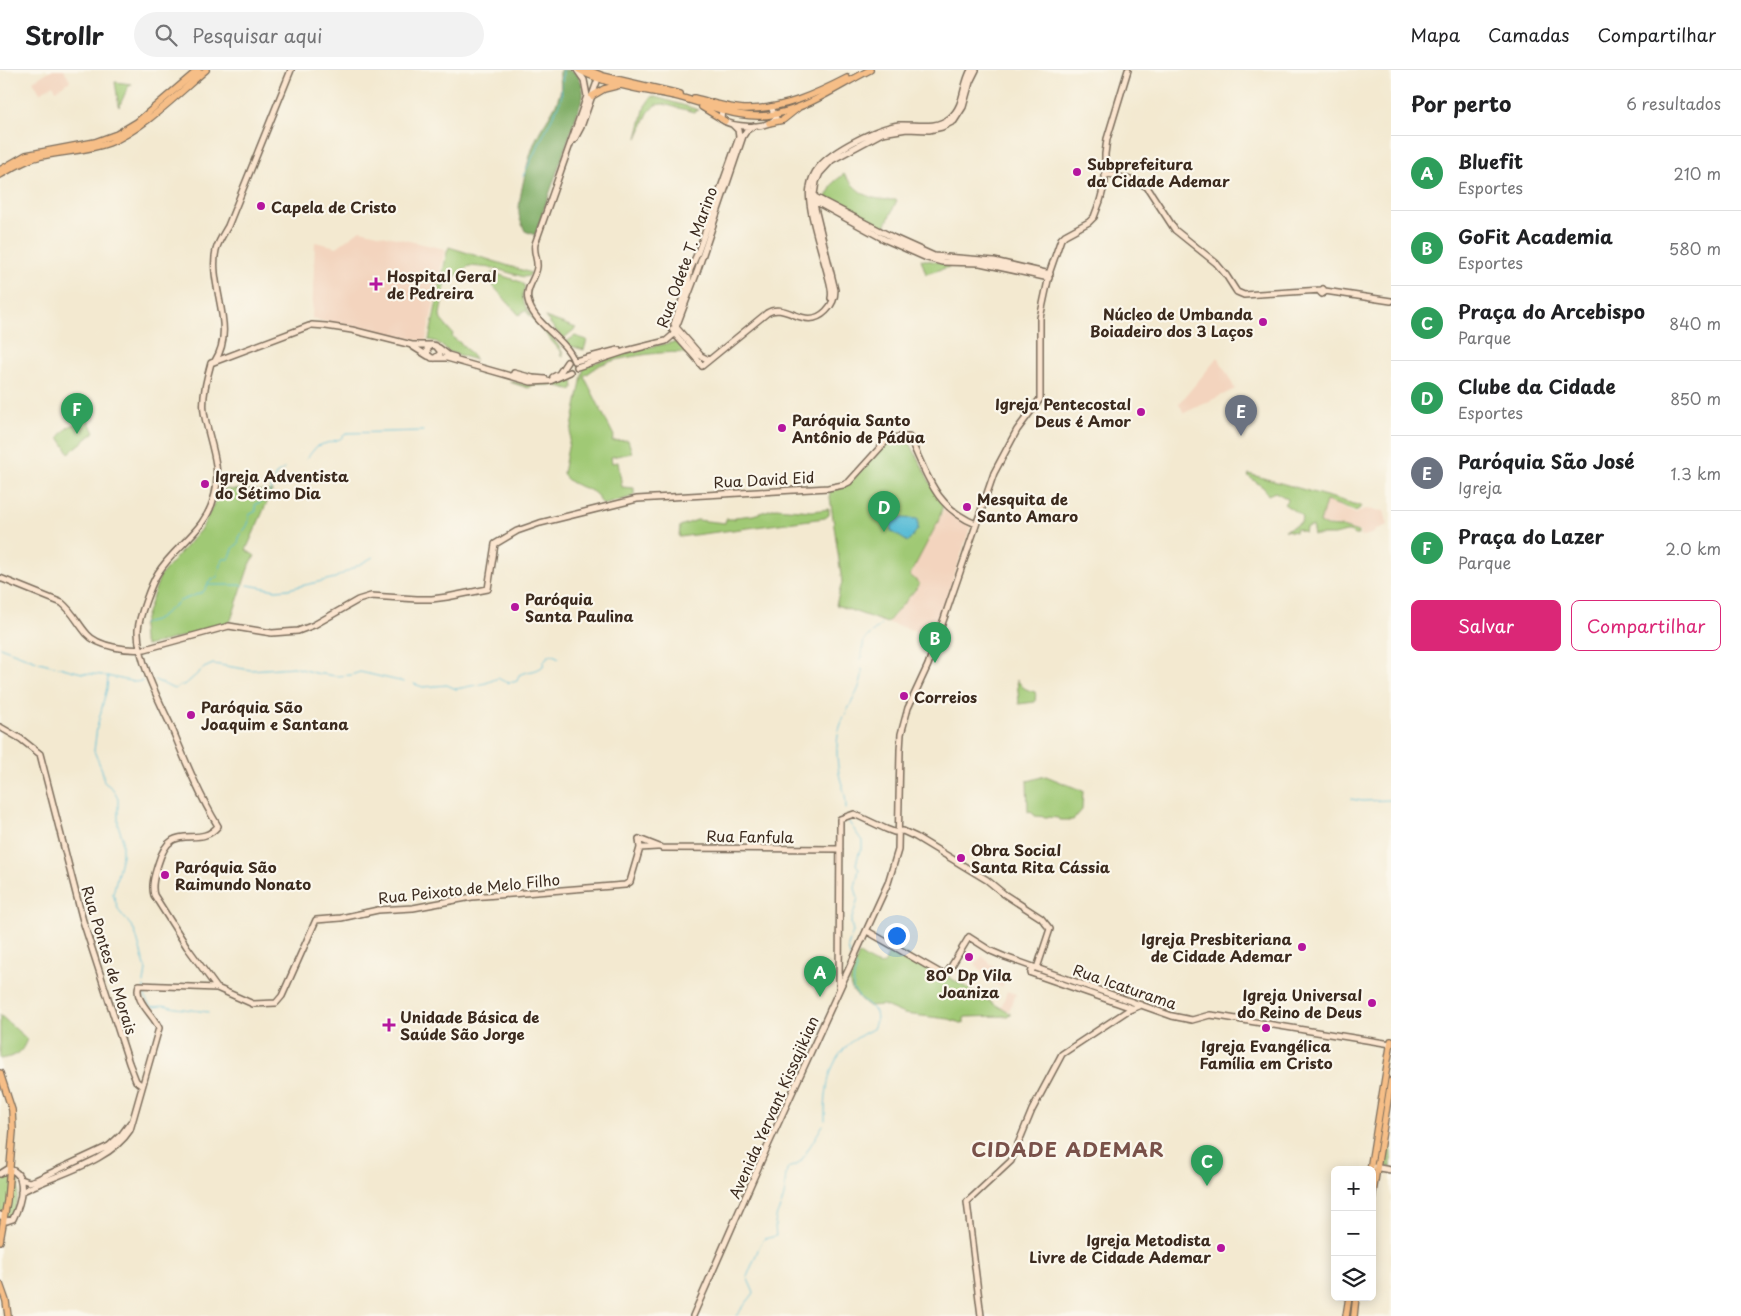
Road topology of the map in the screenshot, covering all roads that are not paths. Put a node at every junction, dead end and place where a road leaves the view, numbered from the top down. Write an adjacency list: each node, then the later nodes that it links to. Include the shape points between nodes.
1 (198, 70): 18 (main road)
2 (206, 70): 18 (main road)
3 (291, 70): 45 (street, via 216,250 222,348)
4 (578, 70): 11 (main road); 25 (street, via 587,90)
5 (588, 70): 11 (main road)
6 (862, 70): 17 (main road, via 804,99)
7 (870, 70): 16 (main road)
8 (971, 70): 29 (street, via 962,100 951,117 937,125 898,126 869,134 823,162 815,174)
9 (976, 70): 29 (street, via 964,105 954,121 936,129 899,129 871,138 828,164 819,174)
10 (1128, 70): 27 (street, Avenida Yervant Kissajikian, via 1107,139)
11 (599, 77): 12 (main road); 13 (street); 15 (main road)
12 (622, 84): 13 (main road); 14 (main road)
13 (592, 96): 25 (street)
14 (696, 102): 19 (main road); 21 (main road)
15 (726, 106): 17 (main road, via 747,109); 19 (street)
16 (800, 106): 20 (main road); 22 (main road, via 783,120)
17 (771, 107): 20 (street)
18 (154, 111): 26 (main road, via 112,137 26,155); 28 (main road, via 135,130 110,143 35,158)
19 (721, 111): 20 (main road); 21 (street)
20 (775, 115): 22 (street)
21 (725, 121): 23 (street)
22 (769, 123): 24 (street)
23 (733, 125): 24 (street); 31 (street, Rua Odete T. Marino, via 739,137)
24 (754, 126): 30 (street, Rua Odete T. Marino, via 742,138)
25 (568, 149): 41 (street, via 535,244 537,267 527,297 537,316)
26 (0, 170)
27 (1106, 174): 33 (street, Avenida Yervant Kissajikian, via 1103,194 1094,216 1061,239); 34 (street, via 1147,187 1175,230 1216,263 1237,292 1323,291)
28 (0, 175)
29 (811, 197): 33 (street, via 884,239 927,258 942,262 980,262); 44 (street, via 832,295 829,306 823,314 805,319 773,310)
30 (700, 262): 31 (street); 32 (street, Rua Odete T. Marino)
31 (692, 265): 32 (street); 35 (street, Rua Odete T. Marino)
32 (698, 270): 35 (street, Rua Odete T. Marino)
33 (1049, 276): 49 (street, Avenida Yervant Kissajikian, via 1040,318 1040,399 998,464)
34 (1391, 301)
35 (675, 329): 36 (street); 37 (street, Rua Odete T. Marino); 40 (street); 47 (street, Rua Odete T. Marino, via 664,339)
36 (680, 341): 37 (street); 40 (street)
37 (666, 342): 47 (street, Rua Odete T. Marino)
38 (412, 345): 39 (street); 43 (street); 45 (street, via 326,326 311,327)
39 (432, 345): 42 (street); 43 (street, via 427,349)
40 (689, 345): 44 (street); 44 (street, via 702,366)
41 (564, 346): 46 (street); 47 (street)
42 (438, 348): 43 (street, via 440,354); 46 (street, via 451,356 533,378 554,377)
43 (433, 358): 48 (street, via 448,358 531,382 550,381)
44 (709, 360)
45 (213, 362): 51 (street, via 204,410 218,473 215,494 202,524 165,563 153,583 138,629)
46 (566, 363): 47 (street); 48 (street)
47 (575, 363): 48 (street, via 575,371)
48 (570, 372)
49 (976, 524): 51 (street, Rua David Eid, via 956,514 944,502 909,437 898,436 883,443 843,485 637,499 517,531 495,544 488,589 432,599 371,596 298,631 272,633 229,626); 53 (street, Avenida Yervant Kissajikian, via 901,734)
50 (0, 578): 51 (street, via 62,603 94,641)
51 (141, 649): 61 (street, via 153,688 218,826 209,834 184,837 167,844 157,867 153,888 155,897)
52 (0, 727): 68 (street, Rua Pontes de Morais, via 40,754 83,921 136,1081)
53 (898, 832): 56 (street, via 854,814 840,819); 57 (street, Avenida Yervant Kissajikian, via 894,865); 60 (street, via 916,837 986,880 1050,927)
54 (660, 847): 55 (street, Rua Fanfula); 55 (street, via 639,839); 56 (street, Rua Fanfula)
55 (640, 848): 61 (street, Rua Peixoto de Melo Filho, via 630,882 625,885 472,897 316,920 282,996 276,1002 253,1004)
56 (840, 850): 58 (street)
57 (867, 930): 59 (street, Avenida Yervant Kissajikian); 60 (street, via 942,974 949,970 969,937 991,951)
58 (838, 962): 59 (street); 62 (street)
59 (851, 964): 62 (street, Avenida Yervant Kissajikian)
60 (1034, 969): 63 (street, Rua Icaturama); 64 (street, Rua Icaturama)
61 (217, 988): 68 (street, via 140,984 137,989 140,999 159,1028)
62 (839, 991): 84 (street, Avenida Yervant Kissajikian)
63 (1140, 1005): 64 (street); 65 (street, Rua Icaturama, via 1186,1020 1210,1015)
64 (1132, 1008): 85 (street, via 1062,1054 1032,1110 1011,1161 968,1200)
65 (1391, 1043): 69 (main road)
66 (0, 1072): 71 (main road, via 12,1110)
67 (1391, 1081): 70 (main road)
68 (142, 1086): 76 (street, via 132,1120 109,1146)
69 (1370, 1166)
70 (1377, 1168): 72 (street); 74 (main road)
71 (10, 1169): 73 (street); 75 (street); 78 (main road)
72 (1391, 1170)
73 (0, 1174)
74 (1376, 1174)
75 (21, 1179): 76 (street); 77 (street)
76 (37, 1182): 77 (street)
77 (21, 1192): 78 (street, via 14,1218 9,1221)
78 (2, 1217): 79 (main road)
79 (0, 1241)
80 (0, 1284): 83 (main road)
81 (1348, 1301): 86 (main road)
82 (1356, 1301): 87 (main road)
83 (8, 1316)
84 (693, 1316)
85 (982, 1316)
86 (1346, 1316)
87 (1354, 1316)

